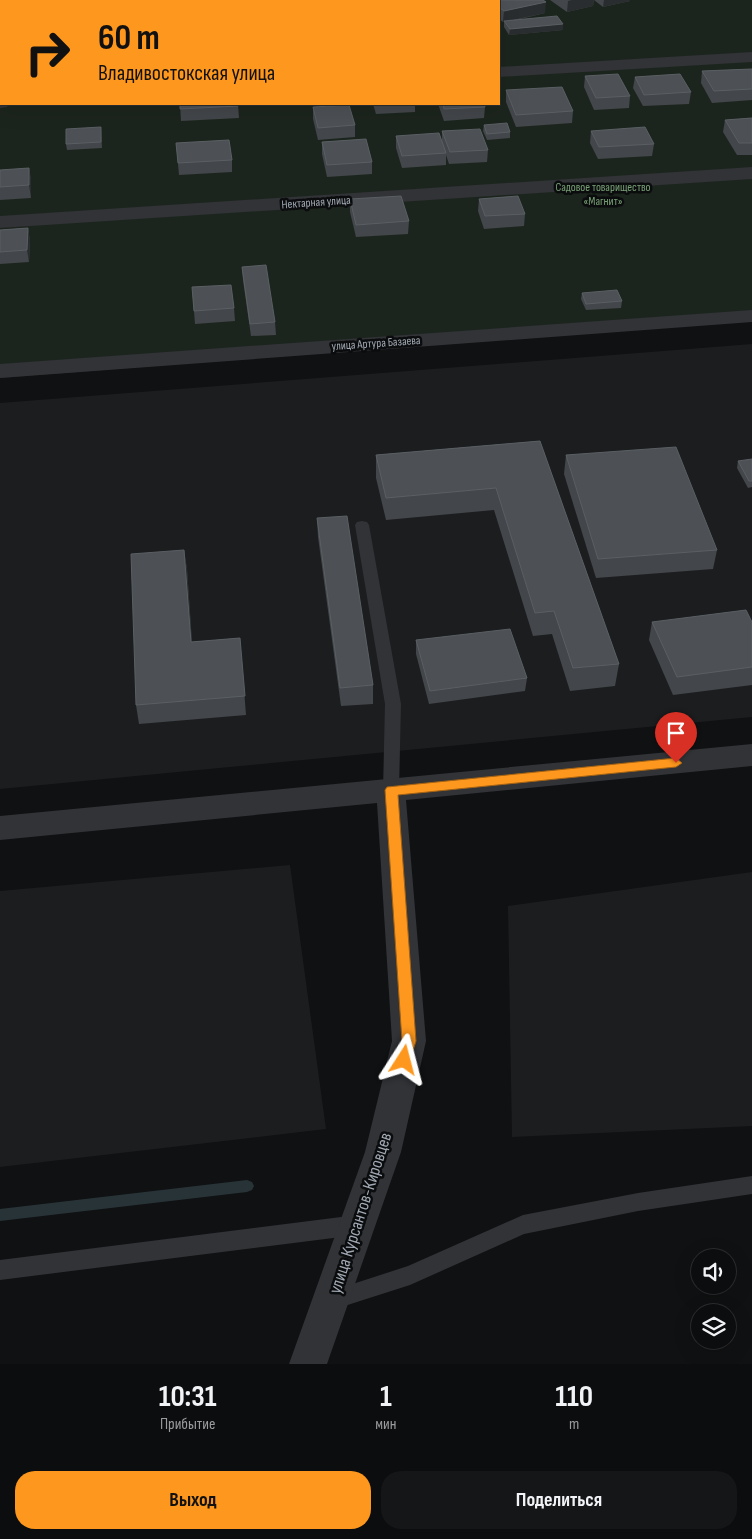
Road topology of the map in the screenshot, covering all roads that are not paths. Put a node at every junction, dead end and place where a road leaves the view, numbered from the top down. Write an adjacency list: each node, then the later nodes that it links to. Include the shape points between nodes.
1 (752, 58): 2 (street)
2 (500, 72)
3 (752, 173): 4 (street, Нектарная улица)
4 (0, 222)
5 (752, 316): 6 (street, улица Артура Базаева)
6 (0, 371)
7 (362, 525): 9 (lane, via 393,704)
8 (752, 755): 9 (street)
9 (391, 790): 10 (street); 12 (street, улица Курсантов-Кировцев, via 409,1041 383,1152)
10 (0, 828)
11 (752, 1186): 14 (lane, via 638,1202 523,1225 410,1275)
12 (357, 1225): 13 (lane); 14 (street, улица Курсантов-Кировцев)
13 (0, 1270)
14 (331, 1300): 15 (street, улица Курсантов-Кировцев)
15 (308, 1364)

